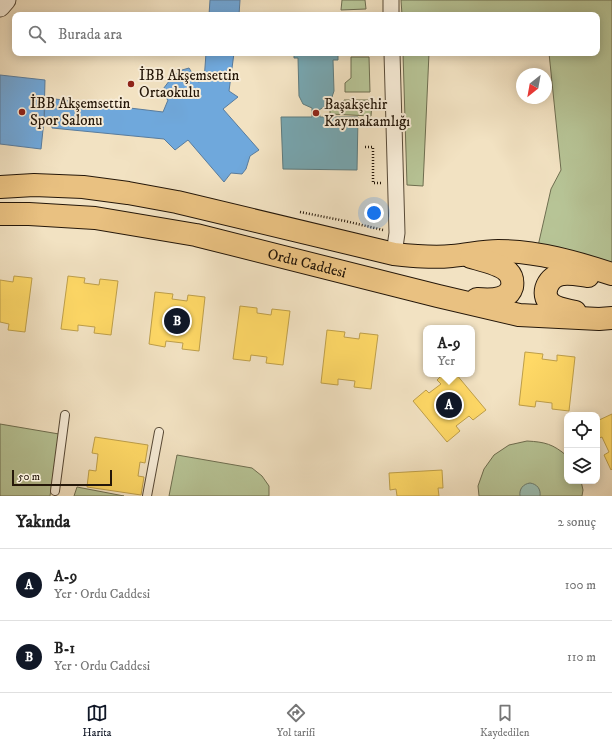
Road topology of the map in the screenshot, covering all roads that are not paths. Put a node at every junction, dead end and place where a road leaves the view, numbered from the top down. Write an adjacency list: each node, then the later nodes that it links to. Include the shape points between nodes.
1 (6, 0): 3 (street)
2 (391, 0): 4 (street)
3 (0, 7)
4 (391, 12)
5 (392, 56): 8 (street, via 397,233)
6 (0, 187): 8 (main road, Ordu Caddesi, via 83,187 128,193)
7 (0, 214): 12 (main road, Ordu Caddesi, via 95,218 196,235)
8 (394, 254): 9 (main road, Ordu Caddesi, via 423,257)
9 (465, 255): 10 (main road, Ordu Caddesi, via 499,251 526,253 582,264); 12 (main road, via 500,266 508,272 513,280 508,295 480,300)
10 (612, 274)
11 (612, 279): 13 (main road, via 563,274 555,276 546,288 546,296 550,303 560,308)
12 (438, 296): 13 (main road, Ordu Caddesi, via 519,315)
13 (605, 318)
14 (65, 415): 16 (lane)
15 (159, 432): 17 (lane)
16 (55, 491)
17 (147, 496)

